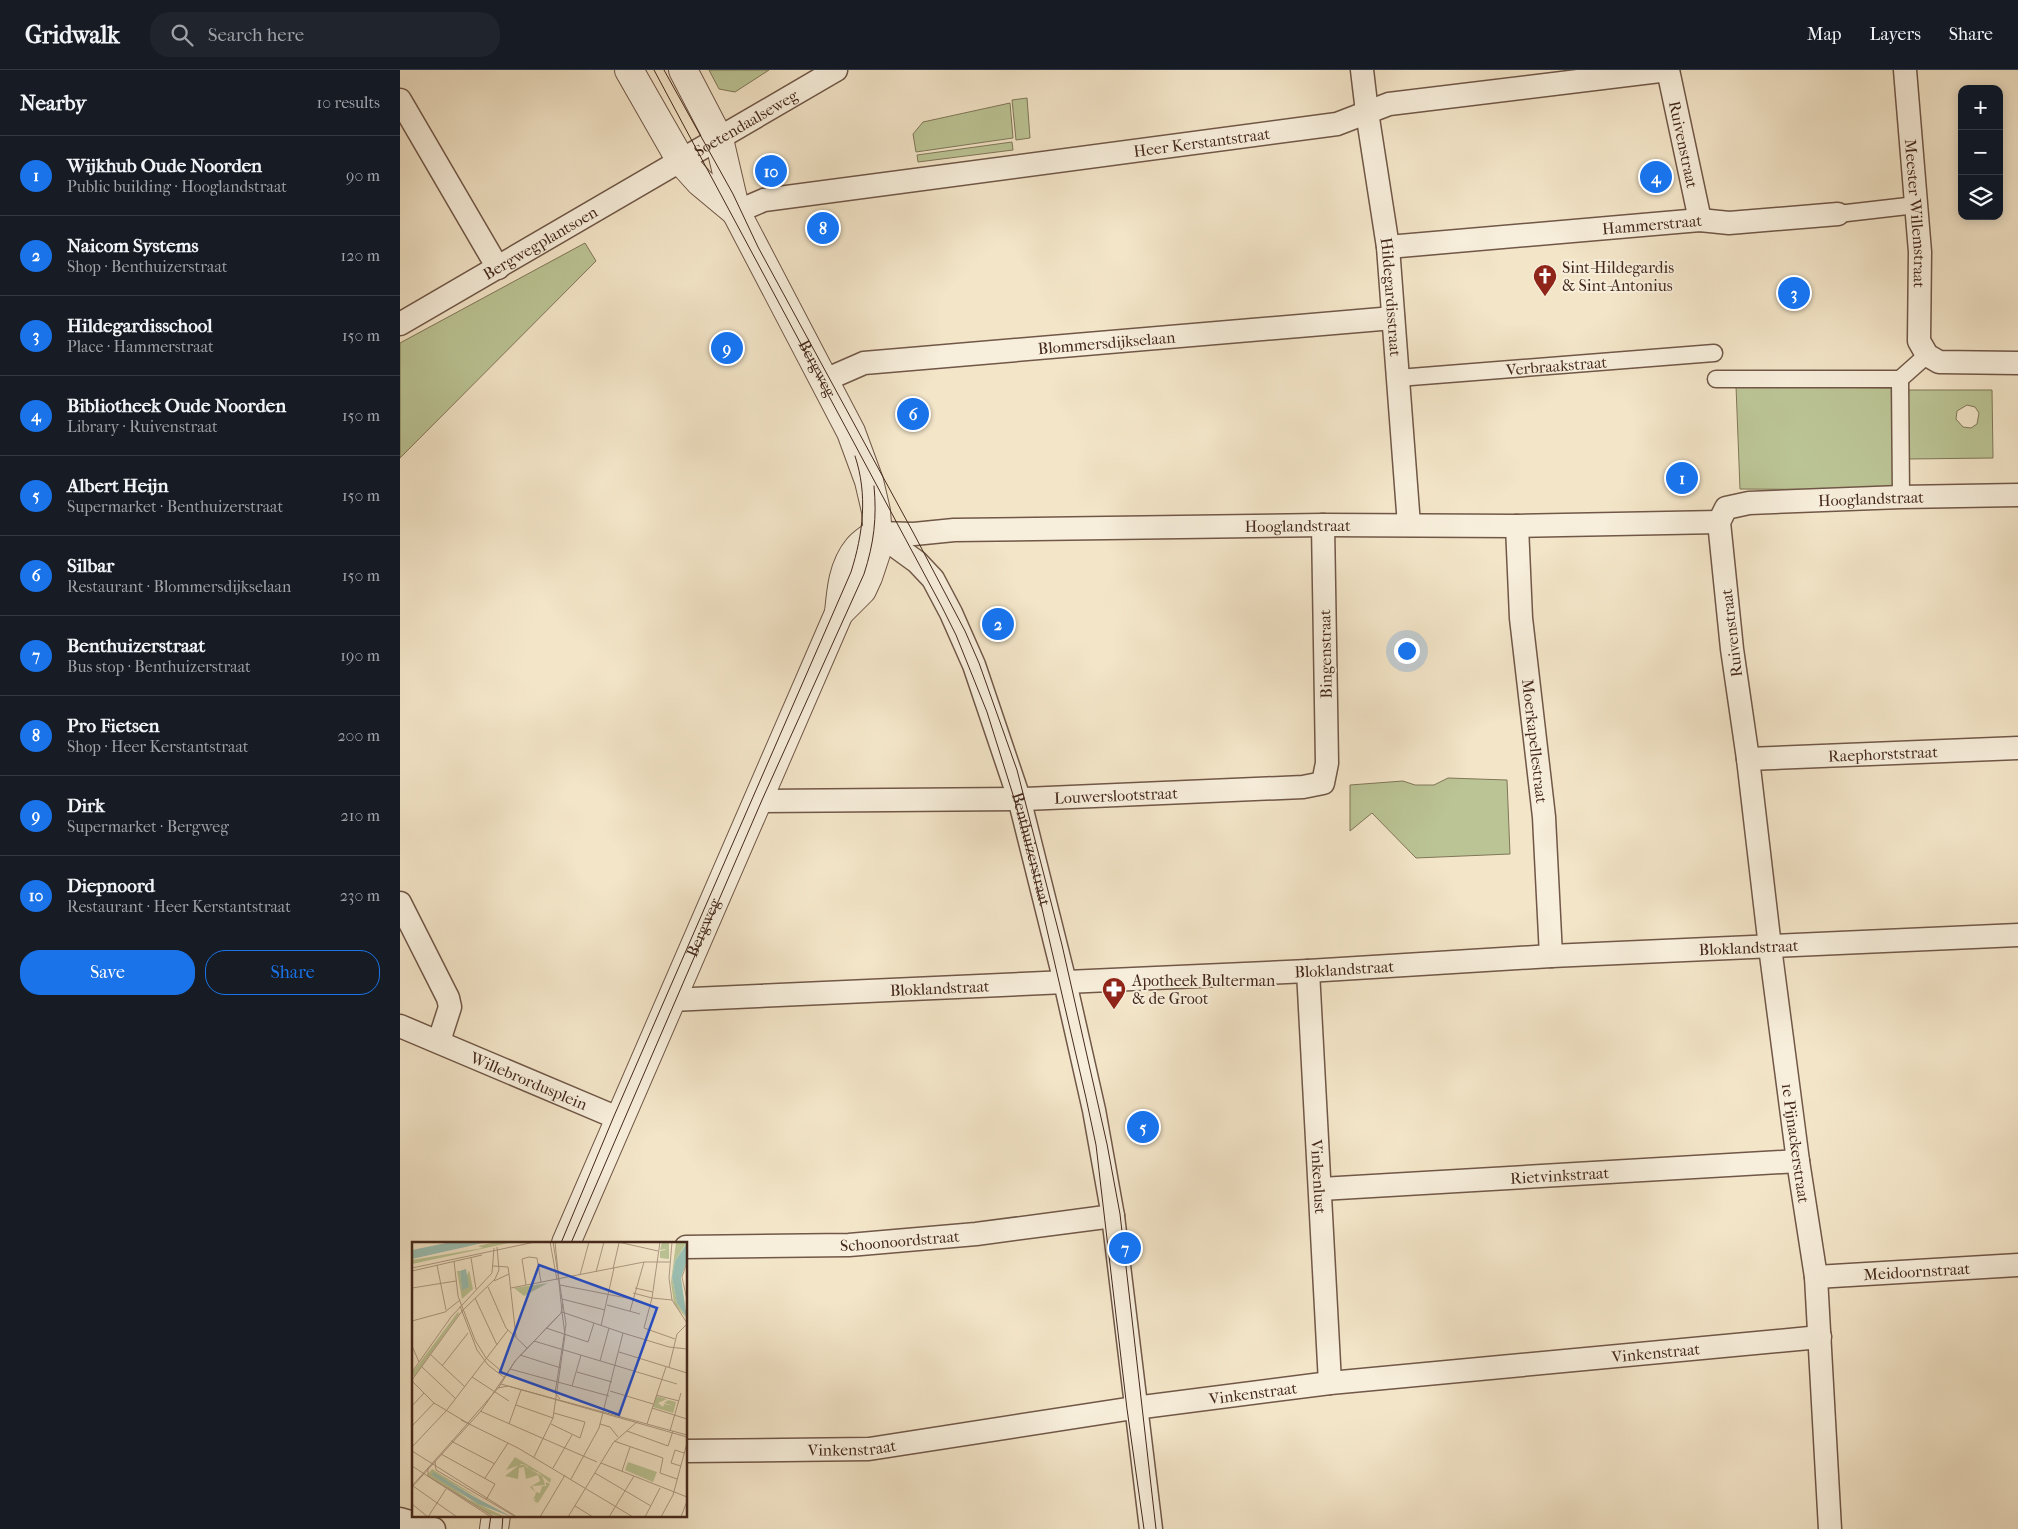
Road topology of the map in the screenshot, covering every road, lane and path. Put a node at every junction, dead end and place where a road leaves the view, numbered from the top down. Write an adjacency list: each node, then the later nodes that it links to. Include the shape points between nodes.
1 (629, 70): 10 (street, Bergweg)
2 (683, 70): 9 (street, Bergweg)
3 (836, 70): 9 (street, Soetendaalseweg)
4 (1362, 70): 8 (street, Hildegardisstraat)
5 (1668, 70): 8 (street, Heer Kerstantstraat, via 1388,104); 14 (street, Ruivenstraat)
6 (1905, 70): 11 (street, Meester Willemstraat)
7 (400, 100): 16 (street)
8 (1367, 112): 12 (street, Heer Kerstantstraat, via 1337,124 764,200); 15 (street, Hildegardisstraat)
9 (718, 139): 10 (street, Soetendaalseweg); 12 (street, Bergweg)
10 (681, 161): 12 (street, Bergweg); 16 (street, Bergwegplantsoen)
11 (1916, 205): 13 (street, Hammerstraat); 20 (street, Meester Willemstraat, via 1920,252 1920,341)
12 (736, 212): 25 (street, Bergweg)
13 (1838, 214): 14 (street, Hammerstraat, via 1729,223)
14 (1700, 220): 15 (street, Hammerstraat)
15 (1388, 247): 17 (street, Hildegardisstraat)
16 (498, 268): 18 (street, Bergwegplantsoen)
17 (1393, 318): 22 (street, Hildegardisstraat); 25 (street, Blommersdijkselaan, via 864,363)
18 (400, 324)
19 (1714, 353): 22 (street, Verbraakstraat)
20 (1927, 356): 21 (street, via 1938,362); 24 (street)
21 (2018, 363)
22 (1398, 378): 30 (street, Hildegardisstraat)
23 (1716, 379): 24 (street)
24 (1900, 379): 27 (street)
25 (825, 380): 32 (street, Bergweg, via 851,432 869,481)
26 (2018, 495): 27 (street, Hooglandstraat)
27 (1902, 497): 28 (street, Hooglandstraat, via 1749,503)
28 (1722, 515): 31 (street, Hooglandstraat); 34 (street, Ruivenstraat, via 1732,649)
29 (1323, 525): 30 (street, Hooglandstraat); 32 (street, Hooglandstraat); 35 (street, Bingenstraat, via 1327,763)
30 (1409, 525): 31 (street, Hooglandstraat)
31 (1517, 526): 41 (street, Moerkapellestraat, via 1521,618 1544,817)
32 (877, 533): 36 (street, Benthuizerstraat, via 917,562 933,579 974,665); 37 (street, Bergweg, via 877,550 868,577 862,590 839,613)
33 (2018, 748): 34 (street, Raephorststraat)
34 (1748, 759): 40 (street, 1e Pijnackerstraat)
35 (1323, 783): 36 (street, Louwerslootstraat, via 1303,787)
36 (1019, 798): 37 (street, Louwerslootstraat); 43 (street, Benthuizerstraat)
37 (758, 801): 44 (street, Bergweg)
38 (400, 903): 46 (street, via 448,998 450,1007)
39 (2018, 935): 40 (street, Bloklandstraat)
40 (1770, 947): 41 (street, Bloklandstraat); 48 (street, 1e Pijnackerstraat)
41 (1551, 956): 42 (street, Bloklandstraat)
42 (1308, 972): 43 (street, Bloklandstraat); 49 (street, Vinkenlust)
43 (1065, 982): 44 (street, Bloklandstraat); 50 (street, Benthuizerstraat, via 1094,1110)
44 (671, 1000): 47 (street, Bergweg)
45 (400, 1026): 46 (street, Willebrordusplein)
46 (439, 1041): 47 (street, Willebrordusplein)
47 (620, 1119): 51 (street, Bergweg)
48 (1798, 1161): 49 (street, Rietvinkstraat); 54 (street, 1e Pijnackerstraat)
49 (1321, 1189): 56 (street, Vinkenlust)
50 (1113, 1216): 52 (street, Schoonoordstraat, via 976,1234 849,1245); 57 (street, Benthuizerstraat)
51 (569, 1242)
52 (688, 1247)
53 (2018, 1265): 54 (street, Meidoornstraat)
54 (1816, 1277): 55 (street, 1e Pijnackerstraat)
55 (1820, 1337): 56 (street, Vinkenstraat); 64 (street, 1e Pijnackerstraat)
56 (1330, 1383): 57 (street, Vinkenstraat)
57 (1136, 1408): 58 (street, Vinkenstraat, via 868,1449); 63 (street, Benthuizerstraat)
58 (688, 1451)
59 (496, 1516): 62 (street)
60 (400, 1519): 61 (street)
61 (434, 1529)
62 (494, 1529)
63 (1151, 1529)
64 (1830, 1529)

